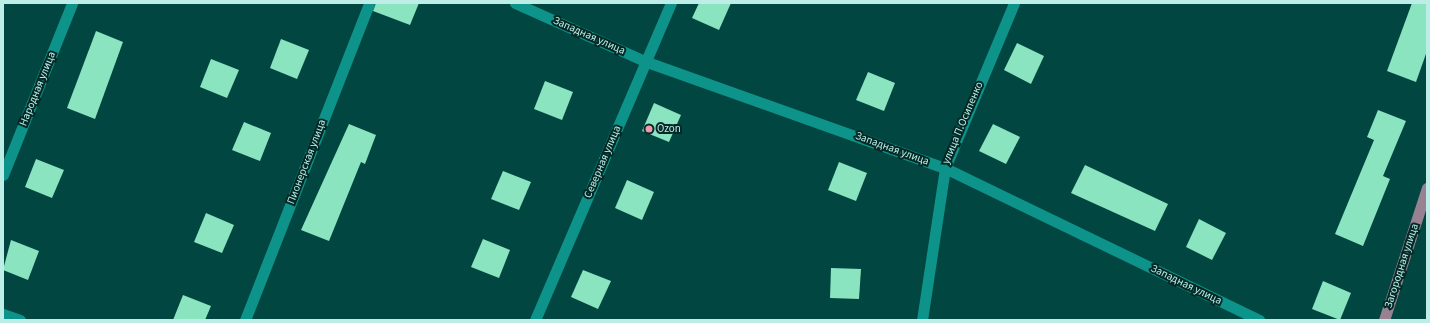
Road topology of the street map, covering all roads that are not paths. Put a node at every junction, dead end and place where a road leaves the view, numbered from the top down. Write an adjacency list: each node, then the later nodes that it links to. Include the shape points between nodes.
1 (72, 3): 8 (street, Народная улица)
2 (369, 3): 12 (street, Пионерская улица)
3 (515, 3): 6 (street, Западная улица)
4 (671, 3): 6 (street, Северная улица)
5 (1014, 3): 7 (street, улица П.Осипенко)
6 (647, 62): 7 (street, Западная улица); 13 (street, Северная улица)
7 (945, 168): 14 (street, улица П.Осипенко); 15 (street, Западная улица)
8 (3, 175)
9 (1427, 188): 16 (main road, Загородная улица)
10 (3, 314): 11 (street)
11 (20, 320)
12 (245, 320)
13 (535, 320)
14 (922, 320)
15 (1259, 320)
16 (1384, 320)

